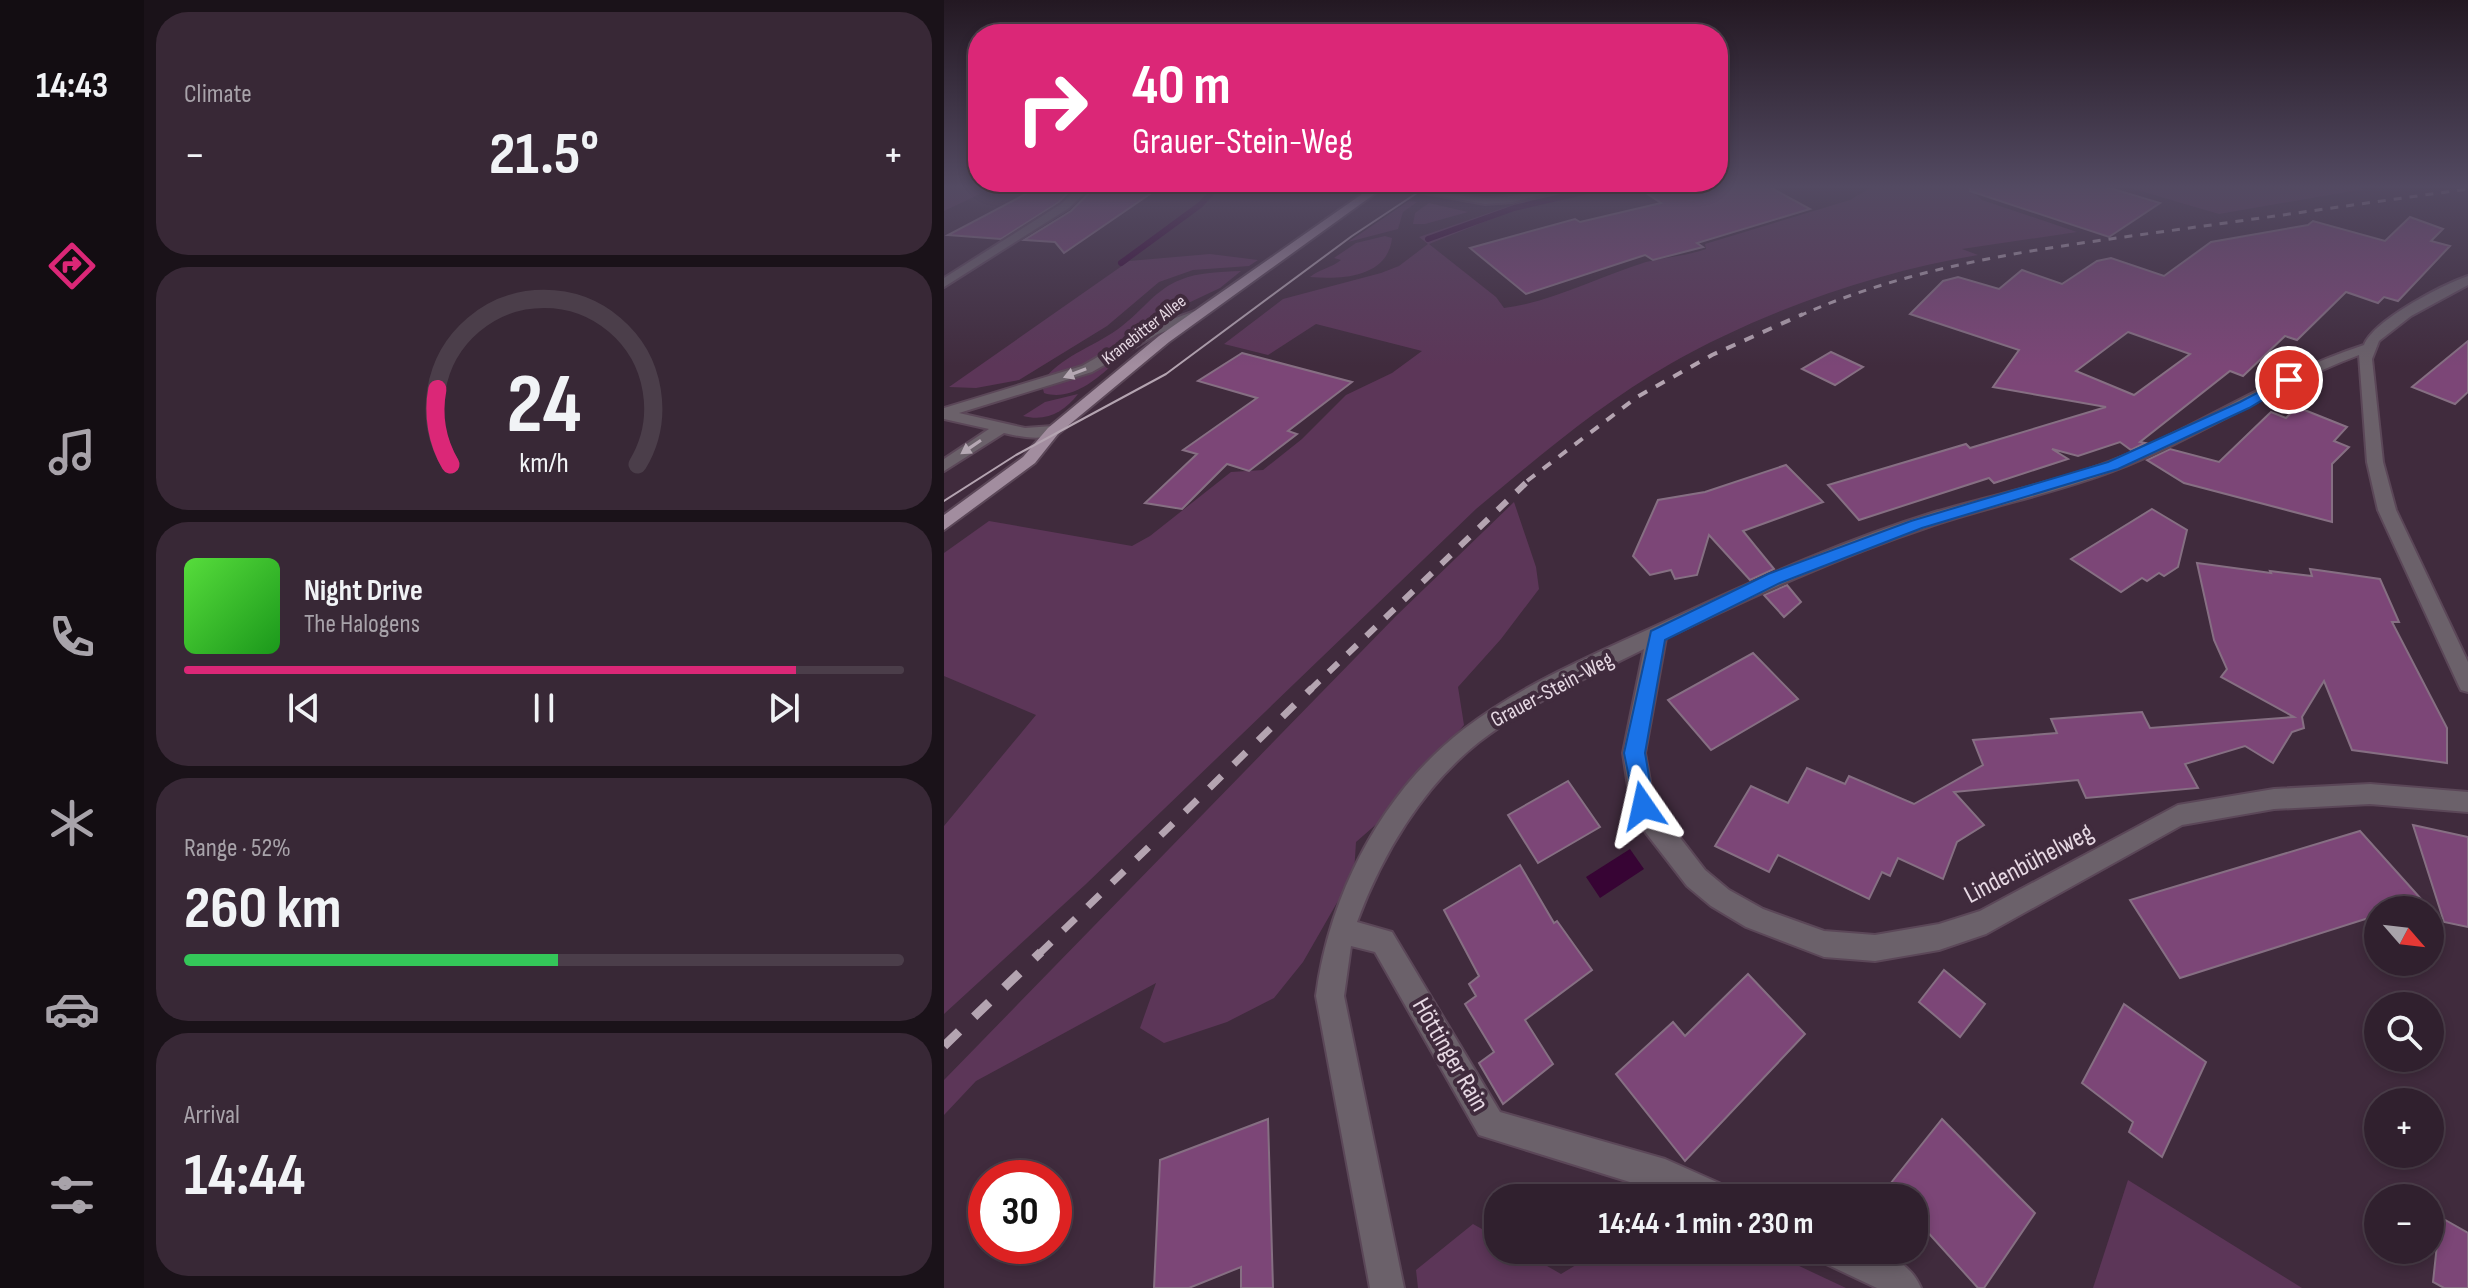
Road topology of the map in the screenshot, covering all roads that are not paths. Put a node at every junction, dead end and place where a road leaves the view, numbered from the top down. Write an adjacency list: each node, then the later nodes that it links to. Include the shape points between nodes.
1 (1004, 245): 4 (street)
2 (1295, 245): 5 (main road, Kranebitter Allee)
3 (2468, 280): 6 (street, via 2406,313)
4 (944, 283)
5 (1195, 315): 7 (street, one-way to 7, via 1077,372); 9 (main road, Kranebitter Allee)
6 (2367, 348): 12 (street, Grauer-Stein-Weg, via 2308,370 2113,466 1916,525 1774,578); 13 (street, via 2372,438 2387,510)
7 (944, 414): 8 (street)
8 (999, 429): 9 (street); 10 (street, one-way to 10)
9 (1053, 431): 11 (main road, Kranebitter Allee, via 1029,460)
10 (944, 466)
11 (944, 524)
12 (1657, 636): 14 (street, Lindenbühelweg, via 1634,753 1643,806 1676,856 1720,898 1755,918 1824,944 1875,948 1986,922 2178,815 2274,799 2370,794); 15 (street, Grauer-Stein-Weg, via 1526,700 1454,751 1369,864)
13 (2468, 684)
14 (2468, 802)
15 (1342, 931): 16 (street, Höttinger Rain, via 1383,941 1490,1124); 18 (street, Grauer-Stein-Weg, via 1330,996)
16 (1685, 1184)
17 (1866, 1264): 19 (street)
18 (1387, 1288)
19 (1904, 1288)

